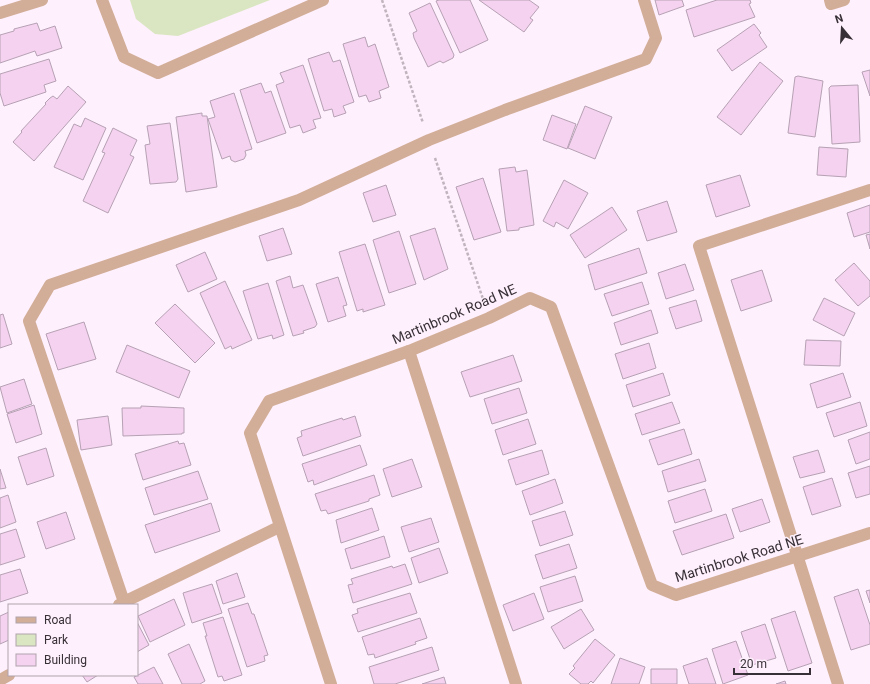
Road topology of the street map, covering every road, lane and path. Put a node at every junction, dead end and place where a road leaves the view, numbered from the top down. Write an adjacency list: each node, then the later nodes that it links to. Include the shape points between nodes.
1 (42, 0): 7 (street)
2 (102, 0): 3 (street, via 124,58 158,73)
3 (323, 0)
4 (644, 0): 13 (street, via 656,38 646,59 429,140 299,200 50,285 29,321)
5 (830, 0): 6 (street, via 831,4)
6 (844, 0)
7 (0, 14)
8 (870, 190): 12 (street, via 699,246)
9 (408, 351): 10 (street, Martinbrook Road NE, via 269,401 250,433); 12 (street, Martinbrook Road NE, via 489,318 530,298 551,307 652,585 676,595); 15 (street)
10 (279, 527): 13 (street); 14 (street, Martinbrook Road NE)
11 (870, 533): 12 (street, Martinbrook Road NE)
12 (797, 556): 16 (street)
13 (121, 603)
14 (331, 684)
15 (516, 684)
16 (838, 684)

